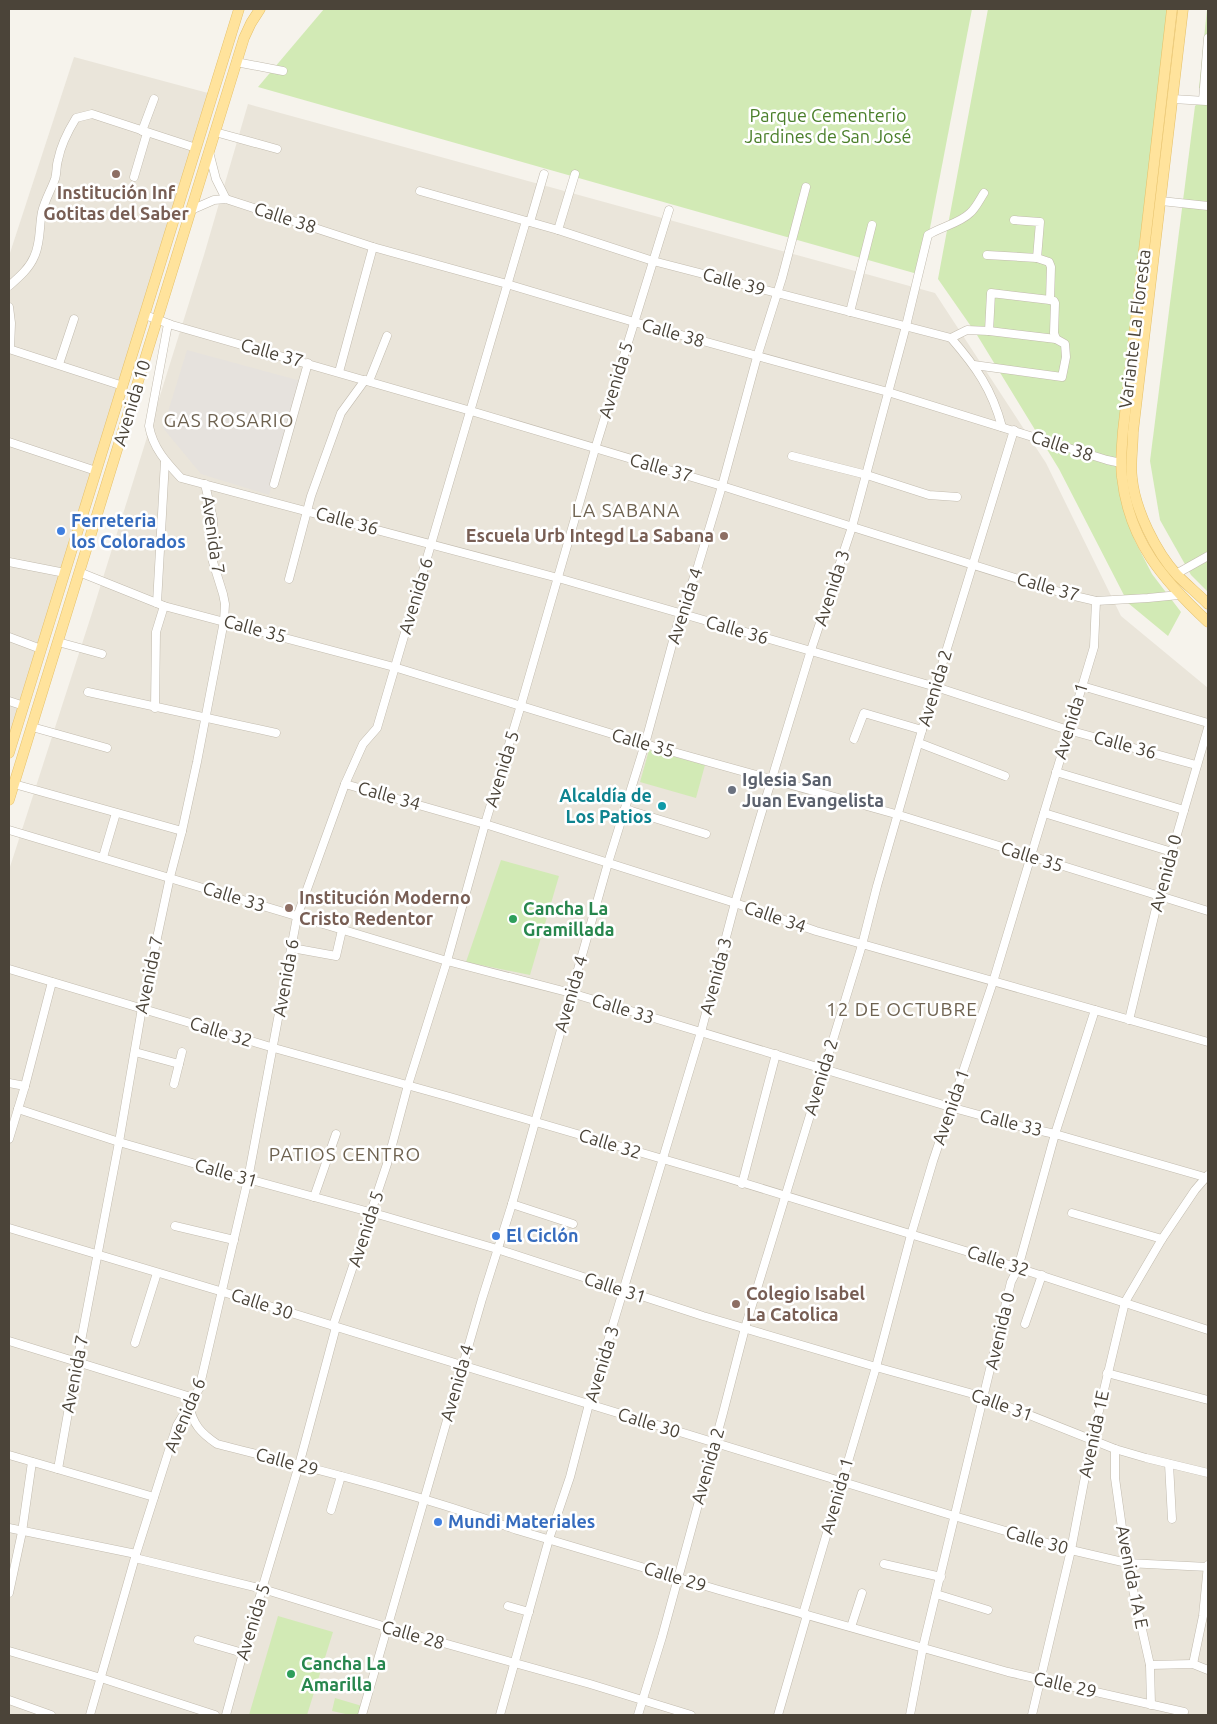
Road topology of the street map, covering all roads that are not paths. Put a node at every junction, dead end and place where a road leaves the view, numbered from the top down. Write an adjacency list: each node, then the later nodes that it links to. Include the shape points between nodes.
1 (239, 9): 16 (main road, Avenida 10)
2 (260, 9): 7 (main road, Avenida 10)
3 (1172, 9): 13 (main road, Variante La Floresta)
4 (1183, 9): 12 (main road, Variante La Floresta)
5 (1208, 38): 6 (street)
6 (1208, 50): 8 (street)
7 (236, 62): 9 (street); 15 (main road, Avenida 10)
8 (1207, 69): 11 (street)
9 (283, 71)
10 (154, 99): 14 (street)
11 (1206, 101): 12 (street)
12 (1173, 103): 13 (main road); 26 (main road, Variante La Floresta)
13 (1160, 105): 66 (main road, Variante La Floresta)
14 (144, 132): 16 (street); 21 (street); 39 (street, via 92,114 76,118 60,148 56,177 47,196 34,258)
15 (215, 132): 17 (street); 18 (main road, Avenida 10)
16 (196, 148): 44 (main road, Avenida 10)
17 (277, 149)
18 (209, 151): 25 (street, via 216,179); 28 (main road, Avenida 10)
19 (544, 174): 31 (street, Avenida 6)
20 (575, 174): 33 (street)
21 (134, 177)
22 (806, 188): 40 (street, Avenida 4)
23 (420, 191): 31 (street, Calle 39)
24 (984, 193): 49 (street, Avenida 3, via 972,212 963,219 928,235)
25 (226, 199): 28 (street, via 214,200); 34 (street, Calle 38)
26 (1161, 202): 27 (street); 66 (main road, Variante La Floresta)
27 (1208, 206)
28 (191, 210): 46 (main road, Avenida 10)
29 (669, 210): 37 (street, Avenida 5)
30 (1014, 220): 36 (street, via 1040,222)
31 (528, 222): 33 (street, Calle 39); 38 (street, Avenida 6)
32 (872, 225): 43 (street)
33 (558, 230): 37 (street, Calle 39)
34 (374, 247): 38 (street, Calle 38); 59 (street)
35 (987, 255): 36 (street)
36 (1037, 258): 41 (street, via 1049,262)
37 (653, 260): 40 (street, Calle 39); 47 (street, Avenida 5)
38 (507, 284): 47 (street, Calle 38); 63 (street, Avenida 6)
39 (9, 286)
40 (777, 294): 43 (street, Calle 39); 55 (street, Avenida 4)
41 (1050, 300): 50 (street, via 991,293); 53 (street, via 1055,303)
42 (9, 307): 54 (street)
43 (850, 312): 49 (street, Calle 39)
44 (144, 315): 46 (street, Calle 37); 61 (main road, Avenida 10)
45 (74, 319): 57 (street)
46 (156, 319): 48 (street, Calle 37); 84 (main road, Avenida 10)
47 (634, 322): 55 (street, Calle 38); 68 (street, Avenida 5)
48 (168, 324): 56 (street, Calle 37); 70 (street, Calle 36, via 149,426)
49 (906, 326): 52 (street, Calle 39); 62 (street, Avenida 3)
50 (989, 331): 52 (street, via 967,330); 53 (street)
51 (387, 336): 60 (street)
52 (951, 338): 58 (street)
53 (1056, 339): 58 (street, via 1065,344 1062,377)
54 (9, 349): 57 (street)
55 (758, 357): 62 (street, Calle 38); 76 (street, Avenida 4)
56 (308, 363): 59 (street, Calle 37); 75 (street)
57 (59, 364): 61 (street)
58 (974, 365): 64 (street, via 991,394)
59 (339, 372): 60 (street, Calle 37)
60 (367, 381): 63 (street, Calle 37); 78 (street, via 341,413)
61 (123, 386): 72 (main road, Avenida 10)
62 (888, 392): 64 (street, Calle 38); 73 (street, Avenida 3)
63 (471, 411): 68 (street, Calle 37); 80 (street, Avenida 6)
64 (1002, 427): 65 (street, Calle 38)
65 (1014, 430): 71 (street, Calle 38); 83 (street, Avenida 2)
66 (1128, 432): 71 (main road, Variante La Floresta); 86 (main road, Variante La Floresta, via 1132,478 1142,516)
67 (9, 442): 72 (street)
68 (596, 449): 76 (street, Calle 37); 87 (street, Avenida 5)
69 (792, 456): 73 (street)
70 (165, 461): 74 (street, Calle 36, via 181,478); 92 (street)
71 (1121, 463): 89 (main road, Variante La Floresta, via 1133,522 1152,561)
72 (96, 471): 85 (main road, Avenida 10)
73 (867, 475): 77 (street, via 930,495); 79 (street, Avenida 3)
74 (205, 484): 78 (street, Calle 36); 94 (street, Avenida 7, via 213,519 213,562 225,604)
75 (274, 484)
76 (722, 486): 79 (street, Calle 37); 93 (street, Avenida 4)
77 (958, 497)
78 (308, 510): 80 (street, Calle 36); 88 (street)
79 (852, 527): 83 (street, Calle 37); 99 (street, Avenida 3)
80 (432, 543): 87 (street, Calle 36); 101 (street, Avenida 6)
81 (1208, 556): 86 (street)
82 (9, 562): 85 (street)
83 (972, 564): 90 (street, Calle 37); 103 (street, Avenida 2)
84 (79, 572): 92 (street, Calle 35); 97 (main road, Avenida 10)
85 (65, 574): 98 (main road, Avenida 10)
86 (1176, 574): 91 (main road, Variante La Floresta)
87 (558, 578): 93 (street, Calle 36); 107 (street, Avenida 5)
88 (289, 579)
89 (1179, 595): 90 (street, Calle 37); 95 (main road, Variante La Floresta)
90 (1096, 601): 102 (street, Avenida 1, via 1094,647)
91 (1208, 604)
92 (161, 605): 94 (street, Calle 35); 108 (street, via 156,632)
93 (681, 614): 99 (street, Calle 36); 118 (street, Avenida 4)
94 (224, 621): 101 (street, Calle 35); 109 (street, Avenida 7)
95 (1208, 622)
96 (9, 637): 98 (street)
97 (58, 642): 100 (street); 111 (main road, Avenida 10)
98 (41, 649): 106 (main road, Avenida 10)
99 (811, 650): 103 (street, Calle 36); 125 (street, Avenida 3)
100 (102, 654)
101 (394, 667): 107 (street, Calle 35); 127 (street, Avenida 6, via 377,728 363,744)
102 (1082, 686): 110 (street); 114 (street, Avenida 1)
103 (936, 687): 113 (street, Avenida 2); 114 (street, Calle 36)
104 (88, 692): 108 (street)
105 (9, 701): 106 (street)
106 (24, 706): 120 (main road, Avenida 10)
107 (521, 706): 118 (street, Calle 35); 134 (street, Avenida 5)
108 (155, 708): 109 (street)
109 (205, 718): 115 (street); 136 (street, Avenida 7)
110 (1208, 723)
111 (32, 727): 119 (street); 126 (main road, Avenida 10)
112 (1208, 728): 121 (street, Avenida 0)
113 (922, 730): 116 (street, via 864,713); 117 (street, Avenida 2)
114 (1068, 730): 121 (street, Calle 36); 123 (street, Avenida 1)
115 (276, 733)
116 (854, 739)
117 (919, 743): 124 (street); 133 (street, Avenida 2)
118 (645, 744): 125 (street, Calle 35); 129 (street, Avenida 4)
119 (107, 748)
120 (9, 753)
121 (1198, 761): 122 (street, Calle 36); 130 (street, Avenida 0)
122 (1208, 761)
123 (1056, 772): 130 (street); 132 (street, Avenida 1)
124 (1005, 776)
125 (772, 780): 133 (street, Calle 35); 144 (street, Avenida 3)
126 (14, 784): 128 (main road, Avenida 10); 131 (street)
127 (345, 784): 134 (street, Calle 34); 146 (street, Avenida 6)
128 (9, 800)
129 (625, 809): 137 (street); 141 (street, Avenida 4)
130 (1184, 810): 138 (street, Avenida 0)
131 (116, 812): 136 (street); 140 (street)
132 (1044, 813): 138 (street); 139 (street, Avenida 1)
133 (899, 815): 139 (street, Calle 35); 148 (street, Avenida 2)
134 (485, 824): 141 (street, Calle 34); 150 (street, Avenida 5)
135 (9, 830): 140 (street, Calle 33)
136 (182, 831): 142 (street, Avenida 7)
137 (706, 834)
138 (1172, 852): 143 (street, Avenida 0)
139 (1030, 856): 143 (street, Calle 35); 153 (street, Avenida 1)
140 (103, 857): 142 (street, Calle 33)
141 (608, 863): 144 (street, Calle 34); 154 (street, Avenida 4)
142 (170, 877): 146 (street, Calle 33); 155 (street, Avenida 7)
143 (1159, 896): 145 (street, Calle 35); 157 (street, Avenida 0)
144 (735, 903): 148 (street, Calle 34); 158 (street, Avenida 3)
145 (1208, 911)
146 (297, 917): 147 (street, Calle 33); 149 (street, Avenida 6)
147 (342, 930): 149 (street, via 336,956); 150 (street, Calle 33)
148 (862, 945): 153 (street, Calle 34); 165 (street, Avenida 2)
149 (292, 948): 160 (street, Avenida 6)
150 (447, 961): 154 (street, Calle 33); 168 (street, Avenida 5)
151 (9, 969): 152 (street, Calle 32)
152 (52, 982): 155 (street, Calle 32); 169 (street)
153 (993, 982): 156 (street, Calle 34); 170 (street, Avenida 1)
154 (571, 993): 158 (street, Calle 33); 172 (street, Avenida 4)
155 (142, 1008): 160 (street, Calle 32); 161 (street, Avenida 7)
156 (1095, 1010): 157 (street, Calle 34); 174 (street, Avenida 0)
157 (1129, 1020): 159 (street, Calle 34)
158 (701, 1032): 163 (street, Calle 33); 177 (street, Avenida 3)
159 (1208, 1042)
160 (274, 1048): 168 (street, Calle 32); 179 (street, Avenida 6)
161 (134, 1052): 164 (street); 176 (street, Avenida 7)
162 (182, 1052): 164 (street)
163 (776, 1054): 165 (street, Calle 33); 180 (street)
164 (179, 1064): 167 (street)
165 (824, 1068): 170 (street, Calle 33); 181 (street, Avenida 2)
166 (9, 1083): 169 (street)
167 (174, 1084)
168 (408, 1085): 172 (street, Calle 32); 184 (street, Avenida 5)
169 (25, 1086): 171 (street)
170 (950, 1107): 174 (street, Calle 33); 189 (street, Avenida 1)
171 (18, 1109): 175 (street); 176 (street, Calle 31)
172 (534, 1122): 177 (street, Calle 32); 183 (street, Avenida 4)
173 (336, 1134): 182 (street)
174 (1054, 1134): 178 (street, Calle 33); 194 (street, Avenida 0)
175 (9, 1138)
176 (119, 1142): 179 (street, Calle 31); 193 (street, Avenida 7)
177 (664, 1160): 180 (street, Calle 32); 197 (street, Avenida 3)
178 (1208, 1177): 190 (street, Avenida 1E, via 1195,1190)
179 (248, 1179): 182 (street, Calle 31); 191 (street, Avenida 6)
180 (742, 1184): 181 (street, Calle 32)
181 (784, 1196): 189 (street, Calle 32); 202 (street, Avenida 2)
182 (314, 1197): 184 (street, Calle 31)
183 (512, 1204): 186 (street); 192 (street, Avenida 4)
184 (371, 1212): 192 (street, Calle 31); 201 (street, Avenida 5)
185 (1072, 1213): 190 (street)
186 (573, 1224)
187 (175, 1226): 191 (street)
188 (9, 1228): 193 (street, Calle 30)
189 (911, 1235): 194 (street, Calle 32); 208 (street, Avenida 1)
190 (1162, 1239): 199 (street, Avenida 1E)
191 (234, 1240): 198 (street, Avenida 6)
192 (497, 1249): 197 (street, Calle 31); 207 (street, Avenida 4)
193 (98, 1255): 195 (street, Calle 30); 206 (street, Avenida 7)
194 (1018, 1268): 196 (street, Calle 32); 210 (street, Avenida 0, via 1011,1282)
195 (156, 1273): 198 (street, Calle 30); 205 (street)
196 (1042, 1276): 199 (street, Calle 32); 200 (street)
197 (624, 1290): 202 (street, Calle 31); 213 (street, Avenida 3)
198 (223, 1292): 201 (street, Calle 30); 212 (street, Avenida 6, via 199,1389)
199 (1125, 1302): 203 (street, Calle 32); 209 (street, Avenida 1E)
200 (1025, 1324)
201 (335, 1327): 207 (street, Calle 30); 220 (street, Avenida 5)
202 (745, 1328): 208 (street, Calle 31); 215 (street, Avenida 2)
203 (1208, 1330)
204 (9, 1340): 206 (street)
205 (135, 1343)
206 (77, 1362): 212 (street); 221 (street, Avenida 7)
207 (462, 1366): 213 (street, Calle 30); 226 (street, Avenida 4)
208 (876, 1367): 210 (street, Calle 31); 224 (street, Avenida 1)
209 (1107, 1374): 211 (street); 214 (street, Avenida 1E)
210 (984, 1397): 214 (street, Calle 31); 228 (street, Avenida 0)
211 (1208, 1400)
212 (191, 1402): 220 (street, Calle 29, via 195,1423 201,1433 217,1444); 225 (street, Avenida 6, via 177,1425)
213 (589, 1404): 215 (street, Calle 30); 232 (street, Avenida 3, via 570,1478)
214 (1092, 1440): 216 (street, Calle 31); 233 (street, Avenida 1E)
215 (714, 1443): 224 (street, Calle 30); 239 (street, Avenida 2)
216 (1115, 1449): 219 (street, Calle 31); 235 (street, Avenida 1A E, via 1115,1478)
217 (9, 1455): 218 (street)
218 (32, 1462): 221 (street); 231 (street)
219 (1169, 1464): 222 (street, Calle 31); 229 (street)
220 (299, 1465): 223 (street, Calle 29); 240 (street, Avenida 5)
221 (58, 1469): 225 (street)
222 (1208, 1473)
223 (341, 1476): 226 (street, Calle 29); 227 (street)
224 (841, 1482): 228 (street, Calle 30); 247 (street, Avenida 1)
225 (154, 1497): 234 (street, Avenida 6)
226 (423, 1499): 232 (street, Calle 29); 249 (street, Avenida 4)
227 (331, 1510)
228 (954, 1516): 233 (street, Calle 30); 238 (street, Avenida 0)
229 (1172, 1519)
230 (9, 1528): 231 (street, Calle 28)
231 (22, 1532): 234 (street, Calle 28); 241 (street)
232 (549, 1540): 239 (street, Calle 29); 246 (street, Avenida 3)
233 (1071, 1550): 235 (street, Calle 30); 260 (street, Avenida 1E)
234 (136, 1556): 240 (street, Calle 28); 259 (street, Avenida 6)
235 (1127, 1563): 237 (street, Calle 30); 257 (street, Avenida 1A E)
236 (884, 1564): 238 (street)
237 (1208, 1566): 248 (street)
238 (941, 1577): 243 (street, Avenida 0)
239 (677, 1578): 247 (street, Calle 29); 262 (street, Avenida 2)
240 (263, 1589): 249 (street, Calle 28); 254 (street, Avenida 5)
241 (9, 1593)
242 (862, 1593): 250 (street)
243 (936, 1594): 245 (street); 252 (street, Avenida 0)
244 (508, 1606): 246 (street)
245 (988, 1610)
246 (529, 1612): 255 (street, Avenida 3)
247 (805, 1615): 250 (street, Calle 29); 274 (street, Avenida 1)
248 (1206, 1616): 256 (street)
249 (386, 1628): 255 (street, Calle 28); 270 (street, Avenida 4)
250 (851, 1628): 252 (street, Calle 29)
251 (198, 1640): 254 (street)
252 (923, 1647): 260 (street, Calle 29); 275 (street, Avenida 0)
253 (9, 1650): 259 (street)
254 (243, 1652): 269 (street, Avenida 5)
255 (514, 1664): 262 (street, Calle 28); 271 (street, Avenida 3)
256 (1193, 1664): 257 (street); 258 (street)
257 (1150, 1665): 263 (street, Avenida 1A E)
258 (1208, 1670)
259 (101, 1678): 267 (street, Avenida 6); 268 (street)
260 (1040, 1679): 263 (street, Calle 29); 276 (street, Avenida 1E)
261 (9, 1700): 266 (street)
262 (642, 1701): 264 (street, Calle 28); 272 (street, Avenida 2)
263 (1151, 1705): 265 (street, Calle 29)
264 (679, 1714): 273 (street, Calle 28)
265 (1184, 1714)
266 (50, 1715)
267 (90, 1715)
268 (215, 1715)
269 (226, 1715)
270 (362, 1715)
271 (500, 1715)
272 (638, 1715)
273 (691, 1715)
274 (778, 1715)
275 (910, 1715)
276 (1032, 1715)

